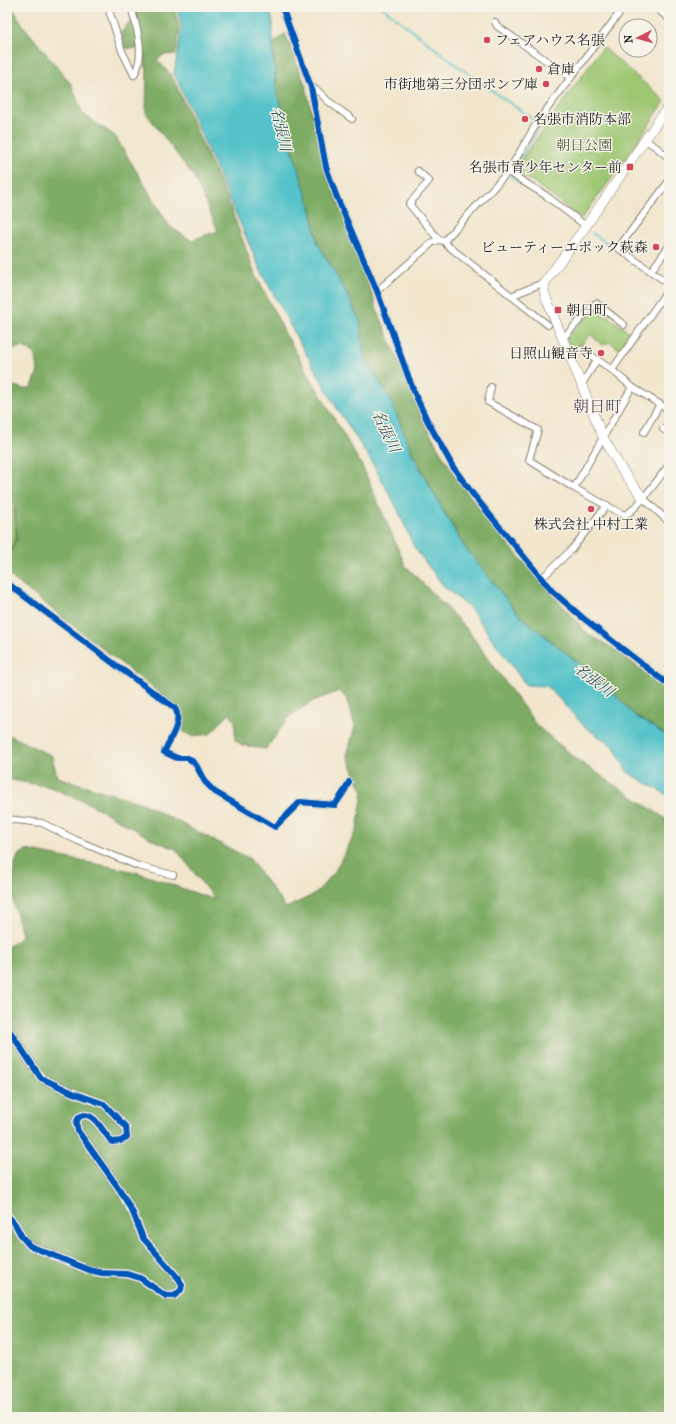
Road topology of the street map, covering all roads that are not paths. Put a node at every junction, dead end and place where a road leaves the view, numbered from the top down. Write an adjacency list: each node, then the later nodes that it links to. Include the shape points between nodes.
1 (108, 7): 2 (street, via 122,51 134,75 139,64 140,52)
2 (131, 7)
3 (282, 7): 9 (street)
4 (624, 7): 8 (street)
5 (658, 7): 6 (main road)
6 (669, 16)
7 (495, 22): 8 (street, via 497,26)
8 (570, 78): 15 (street, via 536,124)
9 (311, 87): 11 (street); 26 (street, via 326,167)
10 (669, 106): 12 (street)
11 (352, 119)
12 (645, 140): 13 (street); 19 (street)
13 (669, 158)
14 (418, 171): 17 (street, via 429,181)
15 (510, 173): 19 (street); 20 (street)
16 (669, 182): 22 (street, via 618,248)
17 (409, 204): 18 (street); 20 (street)
18 (403, 208)
19 (586, 226): 23 (street)
20 (441, 241): 26 (street, via 427,246); 27 (street)
21 (669, 246): 22 (street)
22 (651, 271): 24 (street)
23 (545, 282): 27 (street); 30 (street, via 546,298)
24 (669, 284)
25 (669, 288): 33 (street)
26 (377, 291): 48 (street, via 416,398 453,467)
27 (511, 296): 28 (street)
28 (548, 325)
29 (624, 325): 30 (street, via 596,303)
30 (563, 338): 31 (street)
31 (569, 353): 32 (street, via 583,350); 34 (street)
32 (597, 360): 33 (street); 34 (street)
33 (612, 370): 36 (street)
34 (582, 384): 42 (street)
35 (491, 387): 44 (street, via 488,402 538,430 529,460)
36 (632, 387): 37 (street); 42 (street)
37 (660, 404): 38 (street); 40 (street)
38 (669, 410)
39 (663, 429): 41 (street)
40 (644, 432)
41 (669, 433)
42 (603, 437): 44 (street); 45 (street, via 622,470)
43 (669, 465): 45 (street)
44 (574, 488): 46 (street)
45 (644, 498): 46 (street, via 624,515); 47 (street)
46 (606, 505): 48 (street, via 572,549)
47 (669, 522)
48 (541, 578): 50 (street, via 565,603)
49 (7, 583): 51 (street, via 175,708 178,720 164,752 194,762 202,778 225,798 276,827 300,802 335,805)
50 (669, 685)
51 (349, 782)
52 (7, 819): 53 (street, via 42,823 138,866)
53 (173, 875)
54 (7, 1028): 55 (street, via 41,1078 104,1104 126,1127 127,1137 112,1142 91,1117 79,1117 76,1123 78,1131 120,1190 143,1238 179,1279 181,1290 174,1296 166,1296 140,1278 89,1270 30,1246)
55 (7, 1215)

